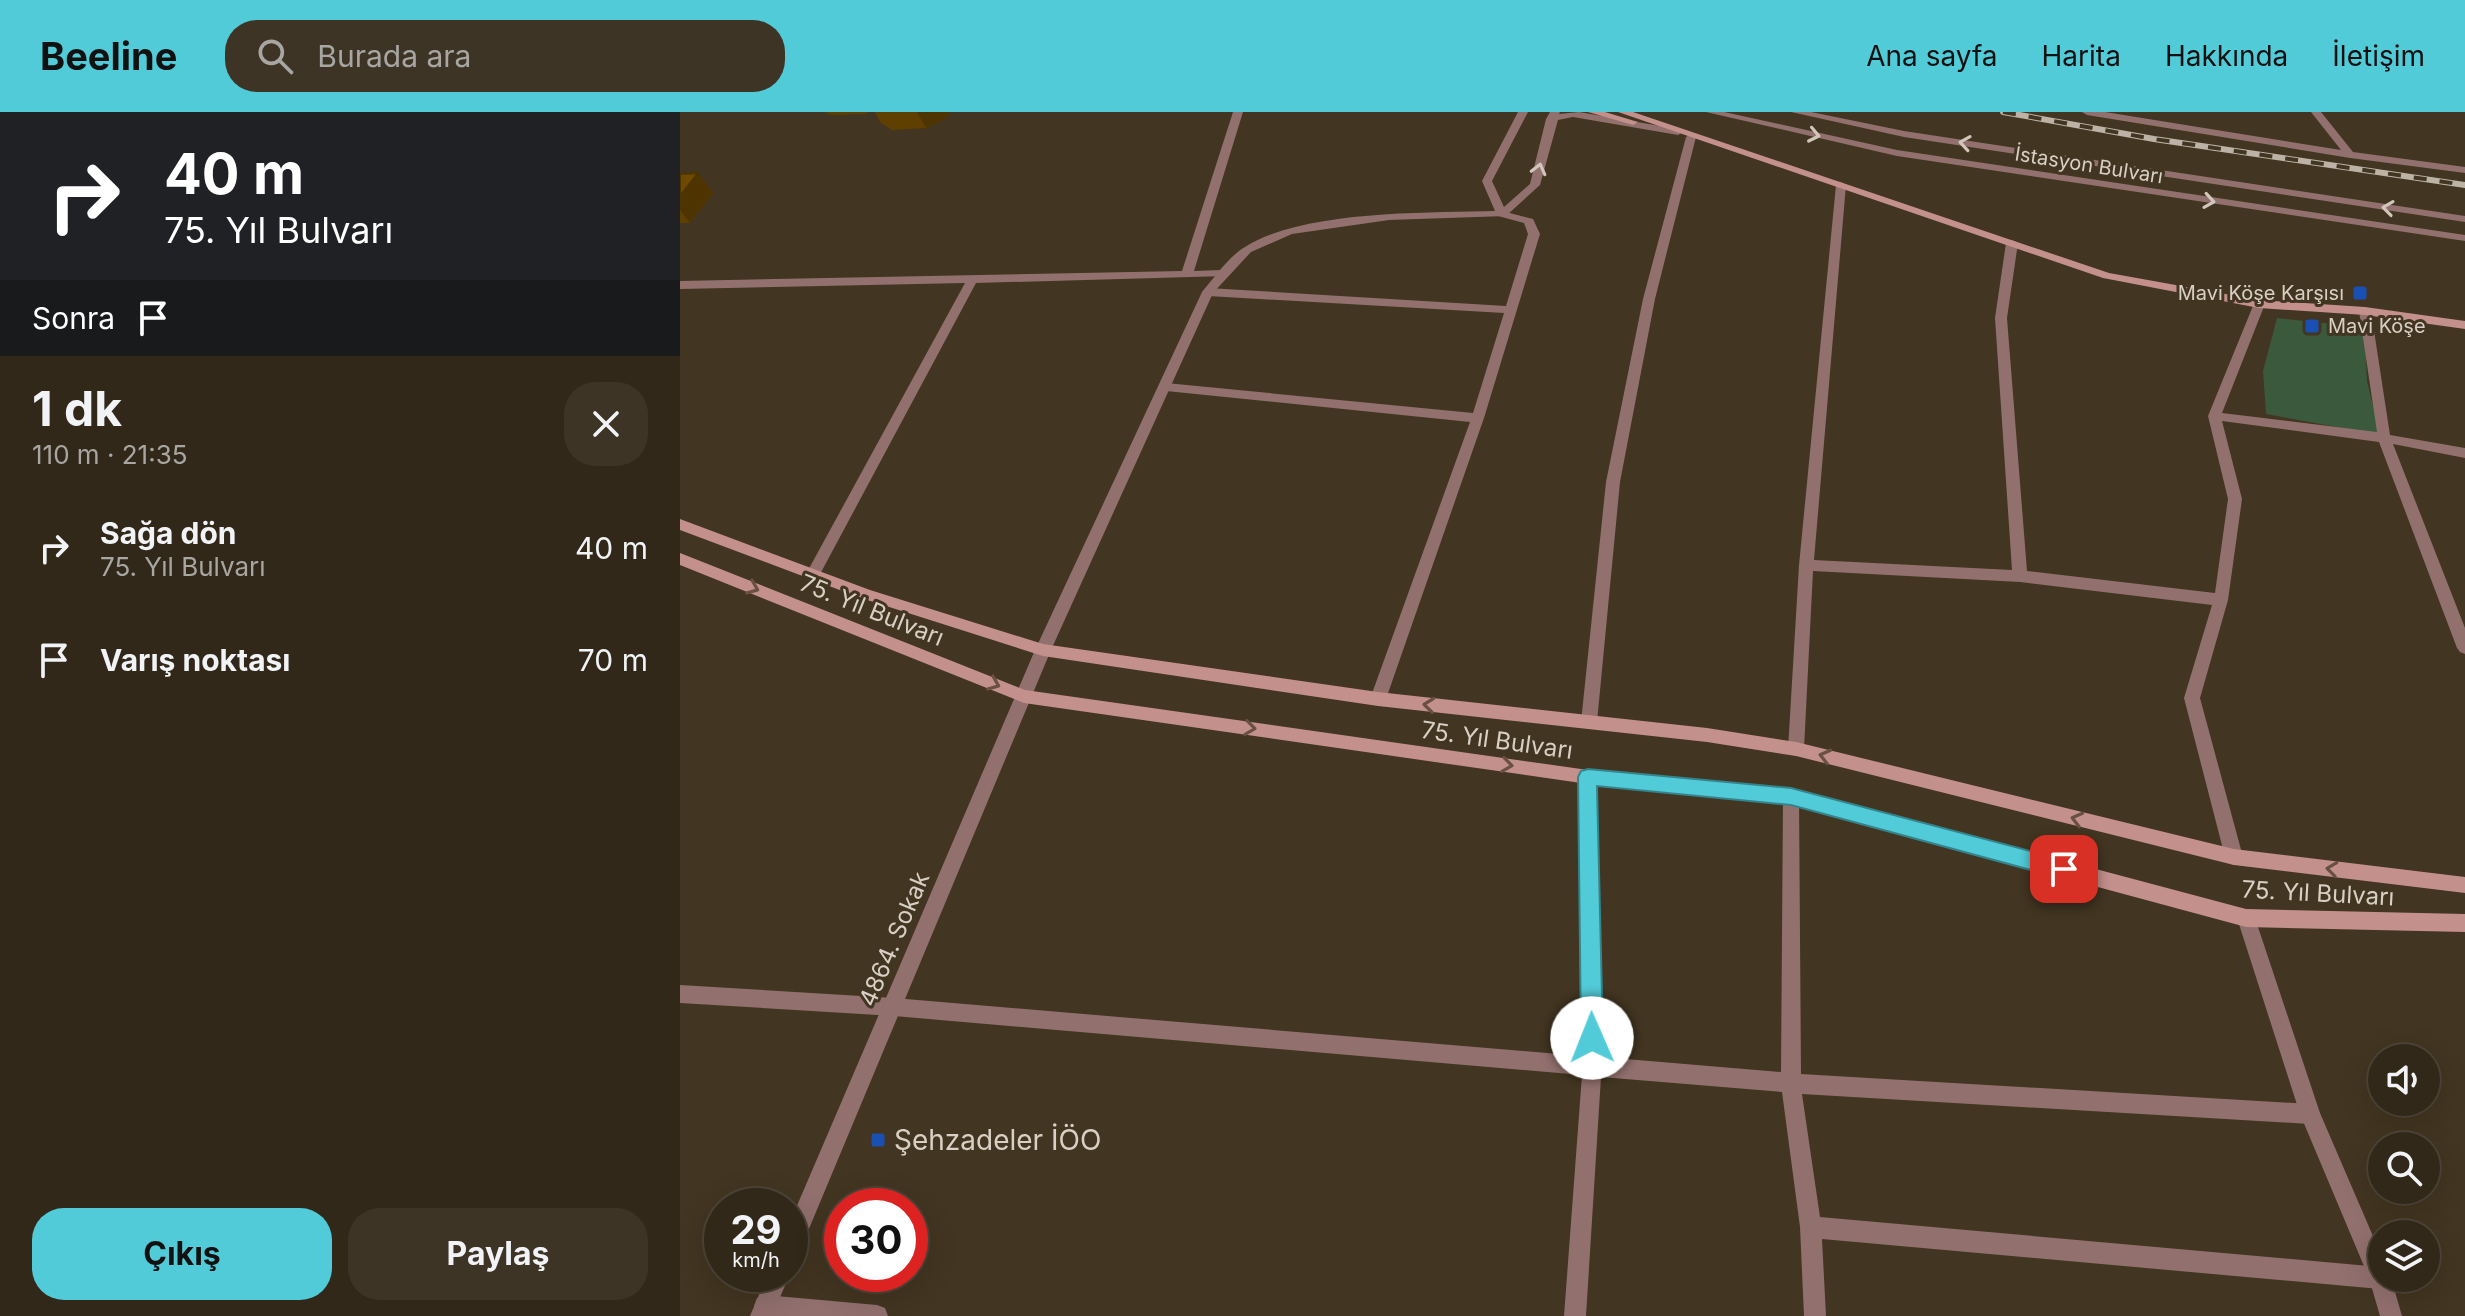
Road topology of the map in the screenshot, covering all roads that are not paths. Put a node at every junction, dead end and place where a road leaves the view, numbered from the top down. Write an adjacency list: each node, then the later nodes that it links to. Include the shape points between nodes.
1 (1238, 112): 19 (street)
2 (1523, 112): 14 (street, via 1487,181)
3 (1593, 112): 10 (main road)
4 (1623, 112): 10 (main road)
5 (1711, 112): 16 (street, İstasyon Bulvarı, one-way to 16, via 1897,153)
6 (1796, 112): 15 (street, İstasyon Bulvarı, one-way to 6, via 2045,156)
7 (2087, 112): 11 (street)
8 (2316, 112): 11 (street)
9 (1553, 116): 10 (street, via 1573,114); 14 (street, one-way to 9, via 1535,185)
10 (1684, 135): 13 (main road); 43 (street, via 1613,482)
11 (2350, 155): 12 (street)
12 (2465, 170)
13 (1841, 185): 17 (main road); 34 (street)
14 (1502, 214): 18 (street, 4864. Sokak, via 1389,217 1289,231 1247,250); 24 (street, via 1529,221 1534,234)
15 (2465, 219)
16 (2465, 238)
17 (2012, 243): 23 (main road, via 2107,276); 36 (street, via 2001,318)
18 (1222, 274): 19 (street); 22 (street, 4864. Sokak)
19 (1187, 275): 20 (street)
20 (973, 278): 21 (street); 35 (street)
21 (680, 285)
22 (1208, 292): 24 (street); 27 (street, 4864. Sokak)
23 (2259, 304): 25 (main road); 28 (street)
24 (1512, 310): 29 (street)
25 (2365, 311): 26 (main road); 30 (street)
26 (2465, 325)
27 (1166, 387): 29 (street); 40 (street, 4864. Sokak)
28 (2214, 416): 30 (street); 37 (street, via 2235,499)
29 (1478, 418): 42 (street)
30 (2384, 438): 31 (street); 38 (street)
31 (2465, 453)
32 (680, 524): 35 (main road, 75. Yıl Bulvarı)
33 (680, 559): 41 (main road, 75. Yıl Bulvarı, one-way to 41)
34 (1806, 565): 36 (street); 44 (street)
35 (813, 574): 40 (main road, 75. Yıl Bulvarı)
36 (2020, 576): 37 (street)
37 (2221, 600): 47 (street, via 2192,698)
38 (2459, 618): 39 (street)
39 (2465, 648)
40 (1043, 650): 41 (street, 4864. Sokak); 42 (main road, 75. Yıl Bulvarı)
41 (1024, 696): 45 (main road, 75. Yıl Bulvarı, one-way to 45); 52 (street, 4864. Sokak)
42 (1378, 699): 43 (main road, 75. Yıl Bulvarı, one-way to 42)
43 (1589, 722): 44 (main road, 75. Yıl Bulvarı)
44 (1796, 749): 47 (main road, 75. Yıl Bulvarı, one-way to 44)
45 (1588, 777): 46 (main road, 75. Yıl Bulvarı); 53 (street)
46 (1791, 796): 49 (main road, 75. Yıl Bulvarı); 54 (street)
47 (2234, 857): 48 (main road, 75. Yıl Bulvarı, one-way to 47)
48 (2465, 885)
49 (2246, 918): 50 (main road, 75. Yıl Bulvarı); 55 (street)
50 (2465, 923)
51 (680, 994): 52 (street)
52 (894, 1007): 53 (street); 56 (street, 4864. Sokak)
53 (1592, 1067): 54 (street); 64 (street)
54 (1791, 1083): 55 (street); 57 (street)
55 (2310, 1114): 58 (street)
56 (808, 1205)
57 (1811, 1227): 59 (street); 65 (street)
58 (2368, 1250)
59 (2368, 1277)
60 (771, 1292): 62 (street)
61 (2384, 1292): 66 (street)
62 (763, 1311): 63 (street)
63 (877, 1316)
64 (1575, 1316)
65 (1815, 1316)
66 (2391, 1316)

